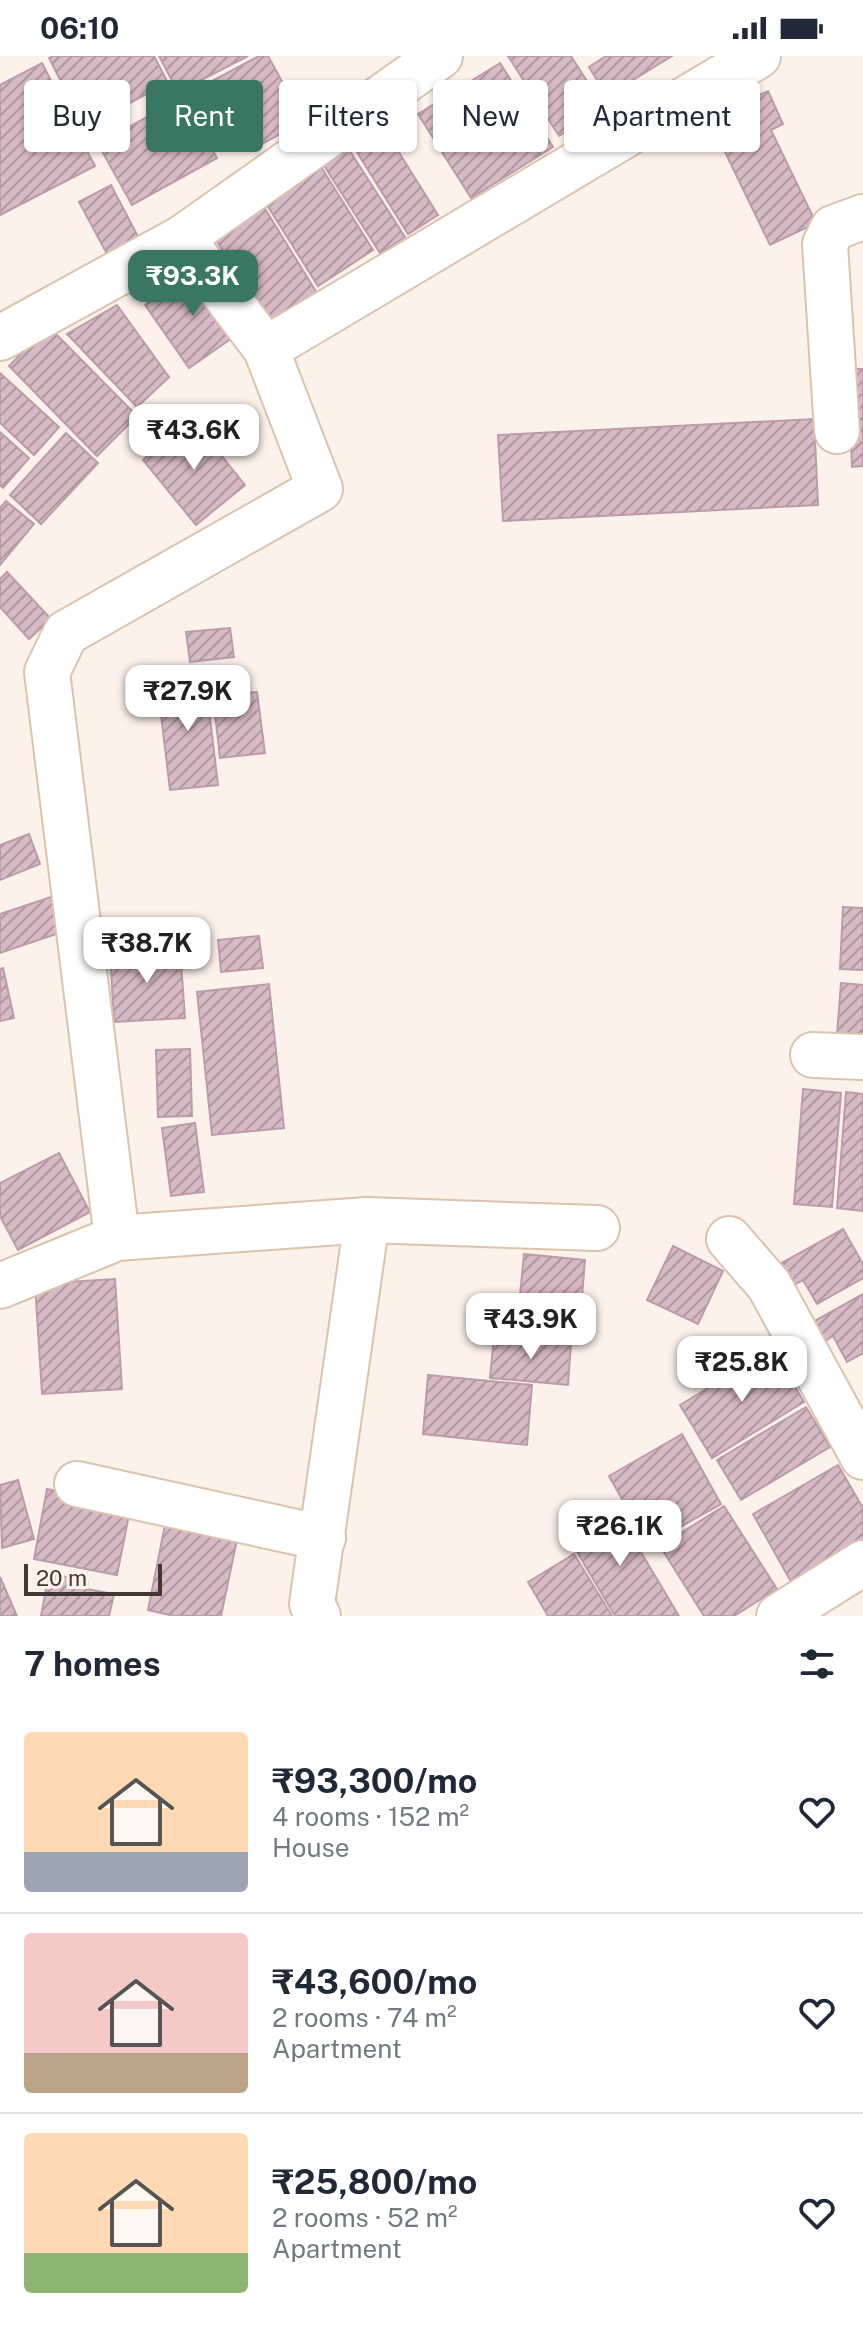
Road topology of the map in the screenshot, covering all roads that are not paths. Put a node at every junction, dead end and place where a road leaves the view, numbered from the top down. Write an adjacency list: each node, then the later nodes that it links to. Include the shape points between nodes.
1 (440, 56): 4 (street)
2 (758, 56): 6 (street)
3 (854, 220): 7 (street, via 833,228 825,244)
4 (182, 238): 5 (street); 6 (street)
5 (0, 338)
6 (266, 349): 12 (street, via 320,489 66,633 47,672)
7 (837, 431)
8 (813, 1055): 9 (street)
9 (863, 1057)
10 (367, 1220): 11 (street); 12 (street); 17 (street)
11 (597, 1228)
12 (117, 1238): 14 (street)
13 (729, 1239): 15 (street, via 769,1285)
14 (0, 1286)
15 (863, 1457)
16 (77, 1484): 17 (street)
17 (323, 1538): 19 (street, via 312,1604)
18 (863, 1563): 20 (street)
19 (318, 1616)
20 (779, 1616)

